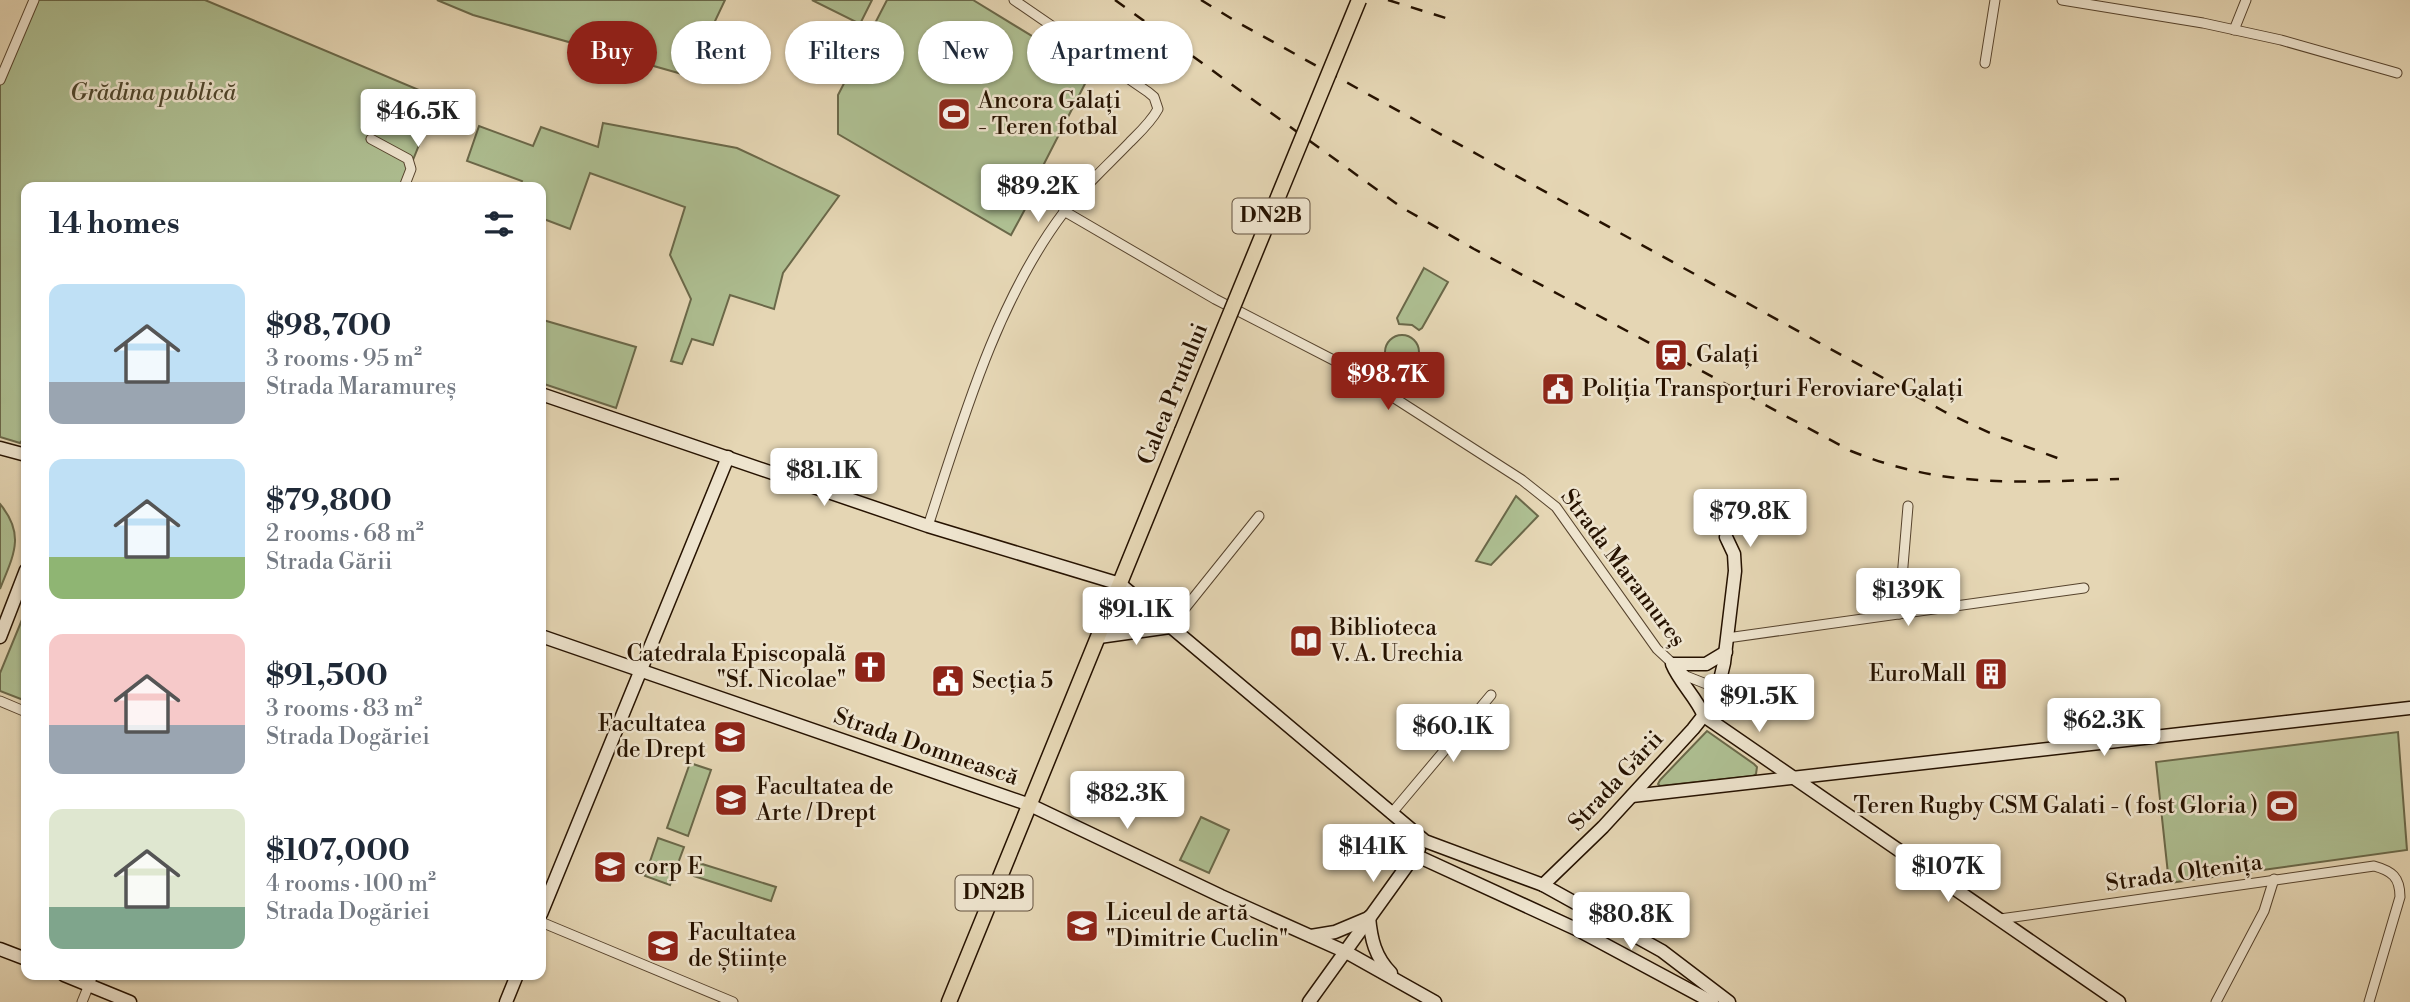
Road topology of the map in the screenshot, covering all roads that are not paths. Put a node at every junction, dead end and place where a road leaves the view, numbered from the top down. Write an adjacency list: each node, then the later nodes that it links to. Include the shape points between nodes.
1 (34, 0): 8 (street)
2 (1014, 0): 14 (street, via 1157,102 1155,115)
3 (1359, 0): 24 (main road, Calea Prutului / DN2B, bridge)
4 (1995, 0): 9 (street)
5 (2062, 0): 7 (street)
6 (2245, 0): 7 (street)
7 (2234, 30): 10 (street)
8 (4, 60): 11 (street)
9 (1985, 63)
10 (2397, 73)
11 (0, 80)
12 (371, 139): 13 (street, via 408,159)
13 (405, 182)
14 (1064, 211): 21 (street, via 1028,267 997,334 968,404); 33 (street, Strada Maramureș, via 1215,299 1343,365 1544,496)
15 (546, 396): 18 (street)
16 (0, 448): 17 (street)
17 (21, 456)
18 (728, 457): 21 (street); 34 (street)
19 (1908, 506): 26 (street)
20 (1259, 516): 27 (street)
21 (928, 526): 24 (street)
22 (1726, 537): 31 (street, Strada Gării, via 1735,570)
23 (21, 583): 28 (street)
24 (1120, 584): 27 (street); 29 (main road, Calea Prutului / DN2B)
25 (2084, 588): 26 (street)
26 (1899, 614): 31 (street)
27 (1170, 627): 29 (street); 44 (street)
28 (0, 637)
29 (1098, 637): 43 (main road, Calea Prutului / DN2B)
30 (546, 638): 34 (street, Strada Domnească)
31 (1727, 638): 32 (street, Strada Gării)
32 (1726, 652): 33 (street, via 1706,664); 35 (street, Strada Gării)
33 (1672, 664): 35 (street, Strada Maramureș, via 1686,676); 40 (street)
34 (639, 670): 43 (street, Strada Domnească); 49 (street)
35 (1719, 689): 40 (street, Strada Gării)
36 (1492, 695): 44 (street)
37 (0, 701): 39 (street)
38 (2410, 708): 41 (street)
39 (21, 710)
40 (1704, 716): 41 (street); 42 (street, Strada Gării)
41 (1795, 779): 42 (street); 51 (street)
42 (1632, 796): 48 (street, Strada Gării)
43 (1030, 805): 53 (street, Strada Domnească); 64 (main road, DN2B)
44 (1391, 814): 45 (street)
45 (1425, 841): 46 (street); 48 (street)
46 (1415, 855): 50 (street); 67 (street, via 1576,929)
47 (2274, 879): 51 (street, Strada Oltenița); 70 (street, via 2264,911); 71 (street, Strada Oltenița, via 2374,866 2393,874 2400,884 2400,897)
48 (1543, 885): 68 (street, via 1662,951)
49 (546, 902)
50 (1369, 917): 53 (street, via 1335,932); 55 (street); 59 (street, via 1376,951)
51 (2000, 919): 69 (street)
52 (546, 924): 63 (street)
53 (1311, 936): 55 (street, Strada Domnească)
54 (0, 949): 56 (street)
55 (1346, 952): 59 (street, Strada Domnească); 65 (street)
56 (21, 958)
57 (90, 980): 60 (street); 61 (street)
58 (515, 980): 62 (street)
59 (1401, 983): 66 (street, Strada Domnească)
60 (82, 1002)
61 (130, 1002)
62 (506, 1002)
63 (733, 1002)
64 (949, 1002)
65 (1309, 1002)
66 (1435, 1002)
67 (1712, 1002)
68 (1730, 1002)
69 (2119, 1002)
70 (2216, 1002)
71 (2369, 1002)

